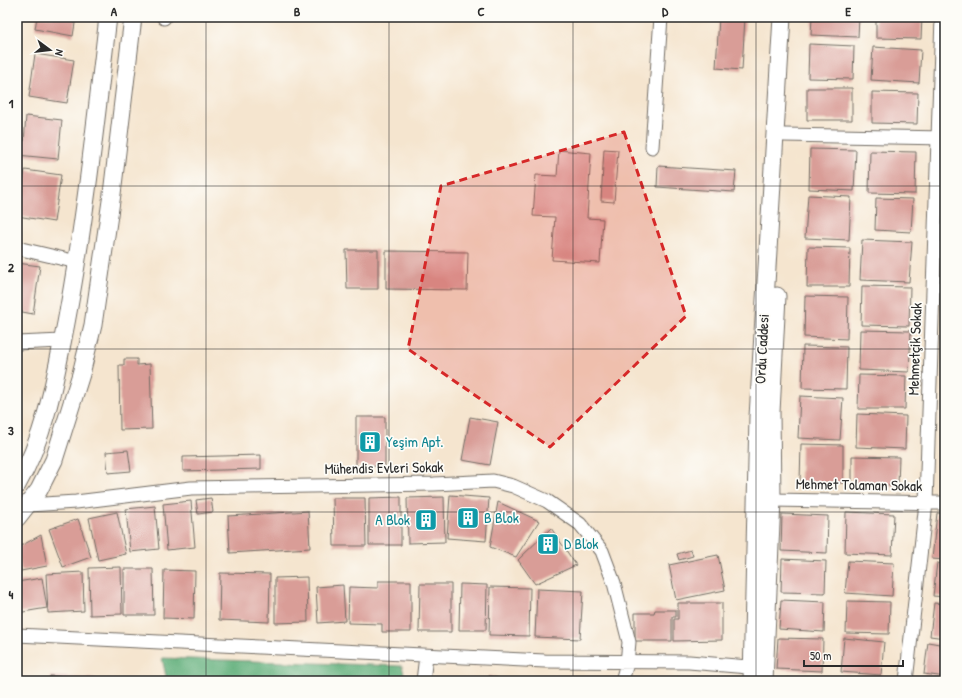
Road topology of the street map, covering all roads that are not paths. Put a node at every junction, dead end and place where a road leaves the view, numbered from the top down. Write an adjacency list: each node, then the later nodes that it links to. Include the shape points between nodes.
1 (108, 17): 11 (main road)
2 (133, 17): 18 (main road, via 112,194 93,324 68,420 54,460 39,490)
3 (661, 17): 9 (street)
4 (782, 17): 23 (main road, Ordu Caddesi, via 758,417)
5 (790, 17): 7 (main road, Ordu Caddesi)
6 (942, 17): 8 (street, Mehmetçik Sokak)
7 (784, 135): 8 (street); 15 (main road, Ordu Caddesi, via 771,412)
8 (941, 138): 16 (street, Mehmetçik Sokak)
9 (652, 147)
10 (17, 248): 11 (street)
11 (77, 262): 12 (main road)
12 (62, 341): 13 (street); 14 (main road, via 47,416 30,462)
13 (17, 343)
14 (17, 485)
15 (772, 500): 16 (street, Mehmet Tolaman Sokak); 23 (main road, Ordu Caddesi)
16 (926, 503): 17 (street, Mehmet Tolaman Sokak); 26 (street, Mehmetçik Sokak)
17 (945, 503)
18 (28, 505): 19 (main road); 22 (street, Mühendis Evleri Sokak, via 191,488 499,482 547,501 580,524 602,551 614,583 629,642)
19 (17, 518)
20 (17, 635): 21 (street)
21 (426, 656): 22 (street); 24 (street)
22 (627, 663): 23 (street, via 689,662); 25 (street, Mühendis Evleri Sokak)
23 (758, 674)
24 (422, 681)
25 (622, 681)
26 (906, 681)

